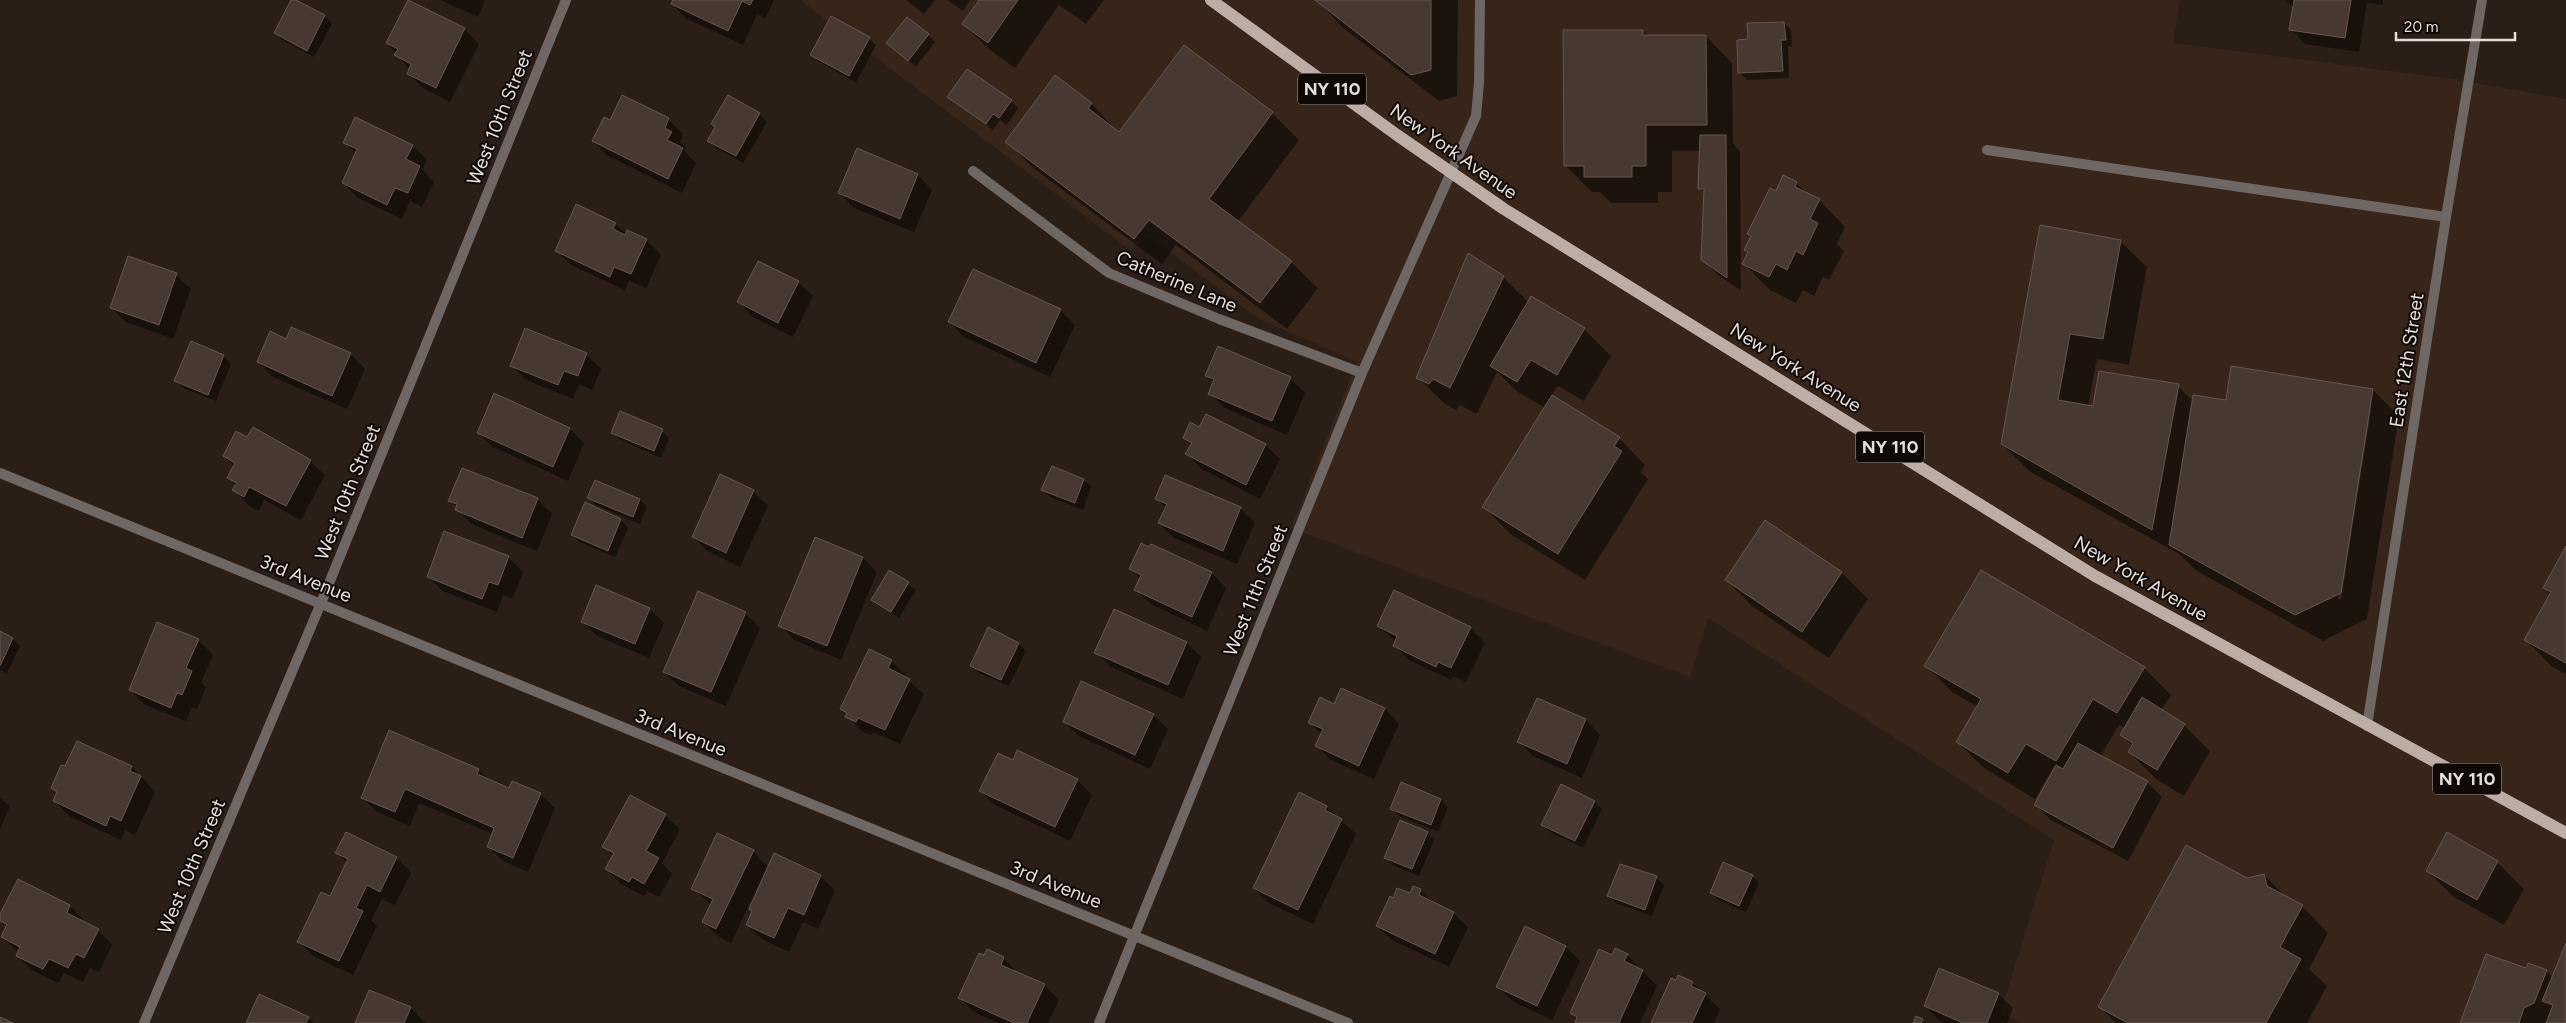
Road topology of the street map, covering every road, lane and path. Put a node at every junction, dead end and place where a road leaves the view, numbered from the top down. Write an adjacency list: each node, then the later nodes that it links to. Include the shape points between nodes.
1 (566, 0): 11 (street, West 10th Street)
2 (1211, 0): 7 (main road, New York Avenue / NY 110)
3 (1480, 0): 7 (street, West 11th Street, via 1476,116)
4 (2482, 0): 8 (street, East 12th Street)
5 (1987, 150): 8 (street)
6 (973, 171): 9 (street, Catherine Lane, via 1109,273)
7 (1450, 172): 9 (street, West 11th Street); 12 (main road, New York Avenue / NY 110, via 1504,209 2095,576)
8 (2446, 217): 12 (street, East 12th Street)
9 (1362, 373): 14 (street, West 11th Street)
10 (0, 473): 11 (street, 3rd Avenue)
11 (321, 603): 14 (street, 3rd Avenue, via 886,836); 15 (street, West 10th Street)
12 (2367, 726): 13 (main road, New York Avenue / NY 110)
13 (2566, 833)
14 (1135, 934): 16 (street, West 11th Street); 17 (street, 3rd Avenue)
15 (144, 1023)
16 (1099, 1023)
17 (1348, 1023)

